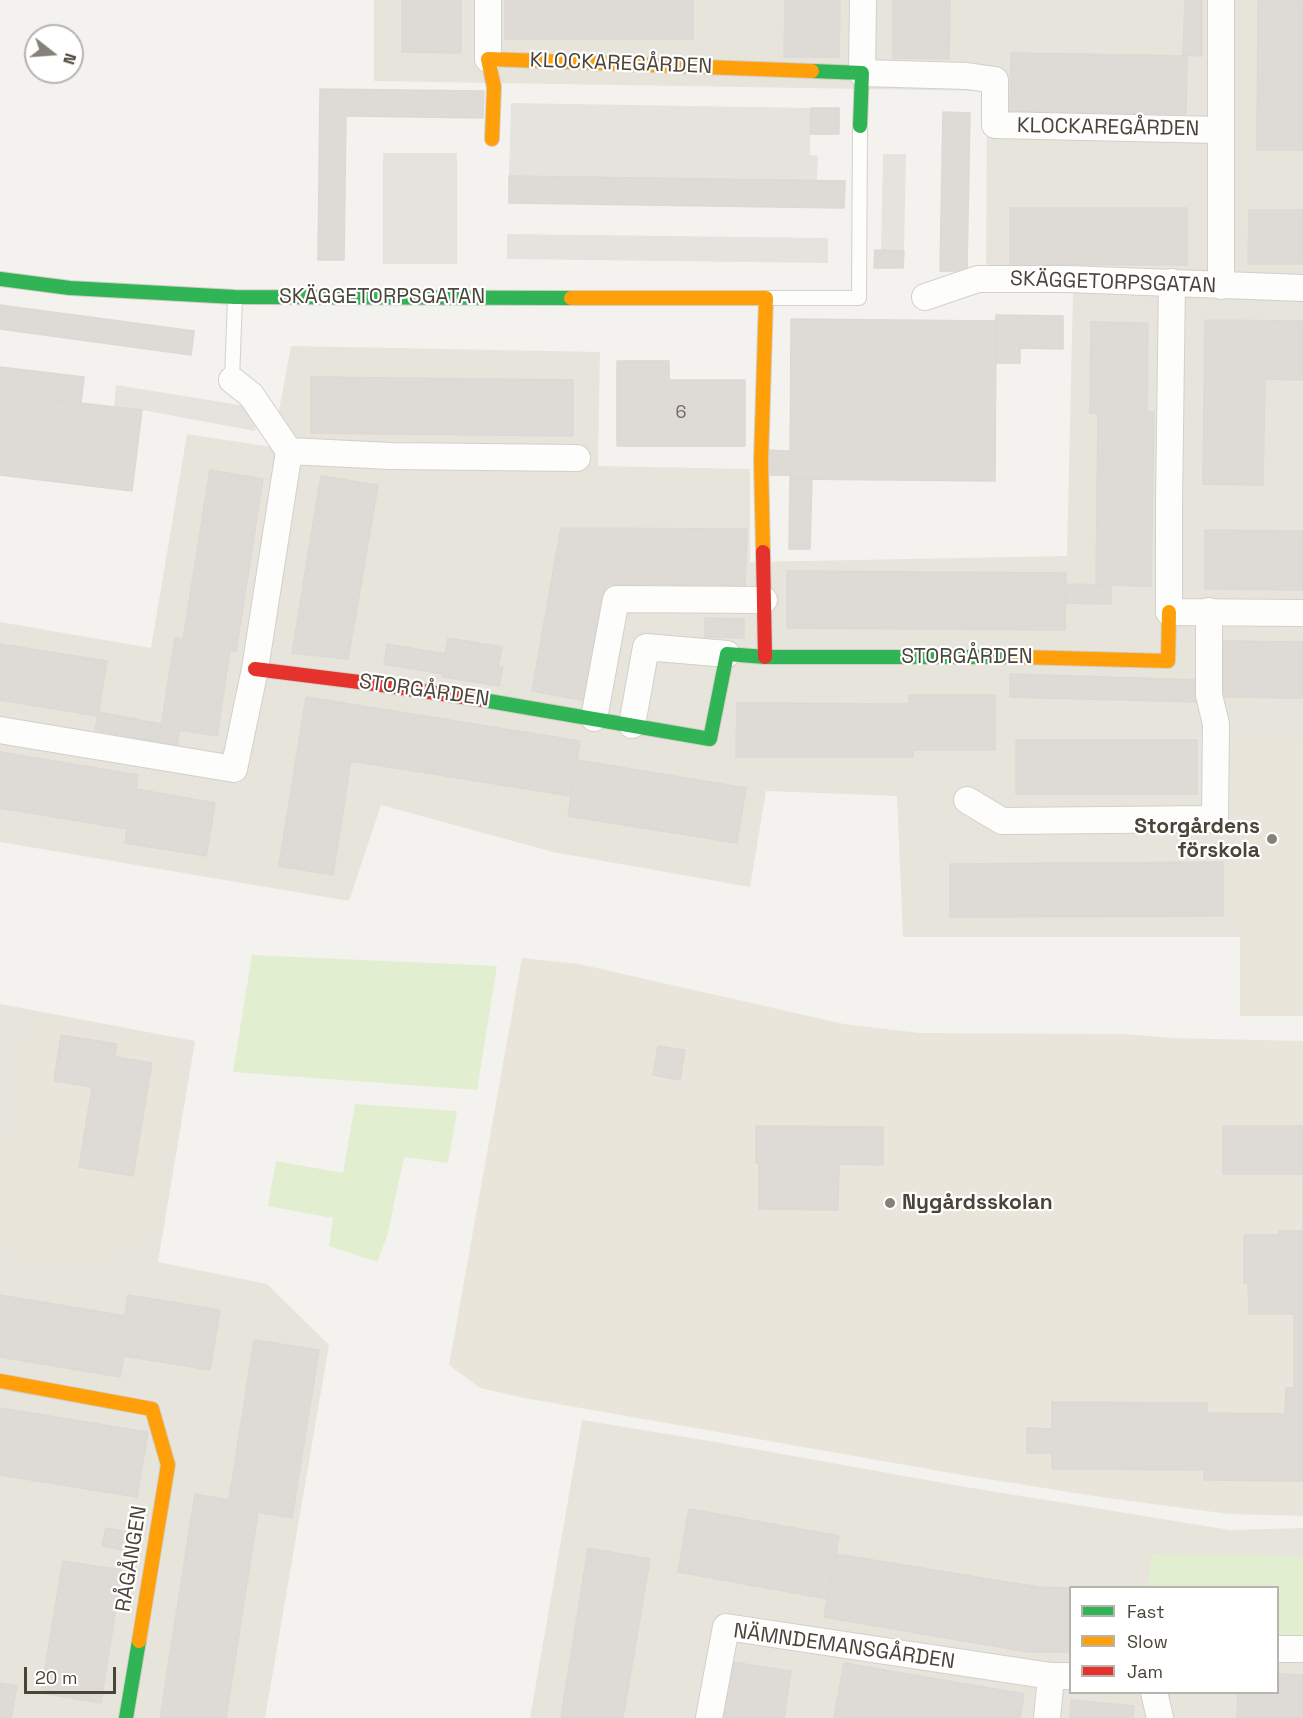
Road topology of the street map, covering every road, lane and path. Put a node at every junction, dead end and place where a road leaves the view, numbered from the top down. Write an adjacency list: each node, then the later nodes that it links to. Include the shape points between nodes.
1 (488, 0): 4 (street)
2 (863, 0): 5 (street)
3 (1221, 0): 7 (street, KLOCKAREGÅRDEN)
4 (488, 59): 5 (street, KLOCKAREGÅRDEN); 8 (street, via 494,87)
5 (862, 73): 6 (street); 7 (street, KLOCKAREGÅRDEN, via 995,80 995,126)
6 (860, 126): 15 (lane, via 859,298)
7 (1220, 130): 11 (street, KLOCKAREGÅRDEN)
8 (492, 140)
9 (0, 279): 13 (street, SKÄGGETORPSGATAN, via 70,288)
10 (1172, 282): 11 (street, SKÄGGETORPSGATAN); 14 (street, SKÄGGETORPSGATAN, via 978,279); 21 (street)
11 (1221, 286): 12 (street, SKÄGGETORPSGATAN)
12 (1303, 288)
13 (235, 297): 15 (street, SKÄGGETORPSGATAN); 16 (lane)
14 (925, 297)
15 (766, 298): 19 (street, via 760,461)
16 (232, 380): 17 (street, via 251,395)
17 (289, 451): 18 (street); 27 (street)
18 (577, 458)
19 (764, 600): 24 (street); 28 (street, via 616,599)
20 (1209, 611): 21 (street); 22 (street); 26 (street)
21 (1169, 612): 25 (street)
22 (1303, 612)
23 (727, 654): 24 (street, STORGÅRDEN); 29 (street, STORGÅRDEN, via 646,647); 29 (street, STORGÅRDEN, via 710,740)
24 (765, 657): 25 (street, STORGÅRDEN)
25 (1168, 661): 26 (street, STORGÅRDEN)
26 (1209, 662): 31 (street, via 1209,695 1216,724 1215,819 1002,820)
27 (255, 669): 28 (street, STORGÅRDEN, via 387,685); 30 (street, via 234,769)
28 (594, 718): 29 (street, STORGÅRDEN)
29 (632, 724)
30 (0, 730)
31 (968, 800)
32 (0, 1381): 37 (street, RÅGÅNGEN, via 152,1409 168,1465)
33 (1279, 1649): 34 (street)
34 (1303, 1649)
35 (1061, 1676): 38 (street, NÄMNDEMANSGÅRDEN, via 726,1627); 39 (street, NÄMNDEMANSGÅRDEN)
36 (1154, 1694): 40 (street)
37 (126, 1718)
38 (709, 1718)
39 (1047, 1718)
40 (1160, 1718)

